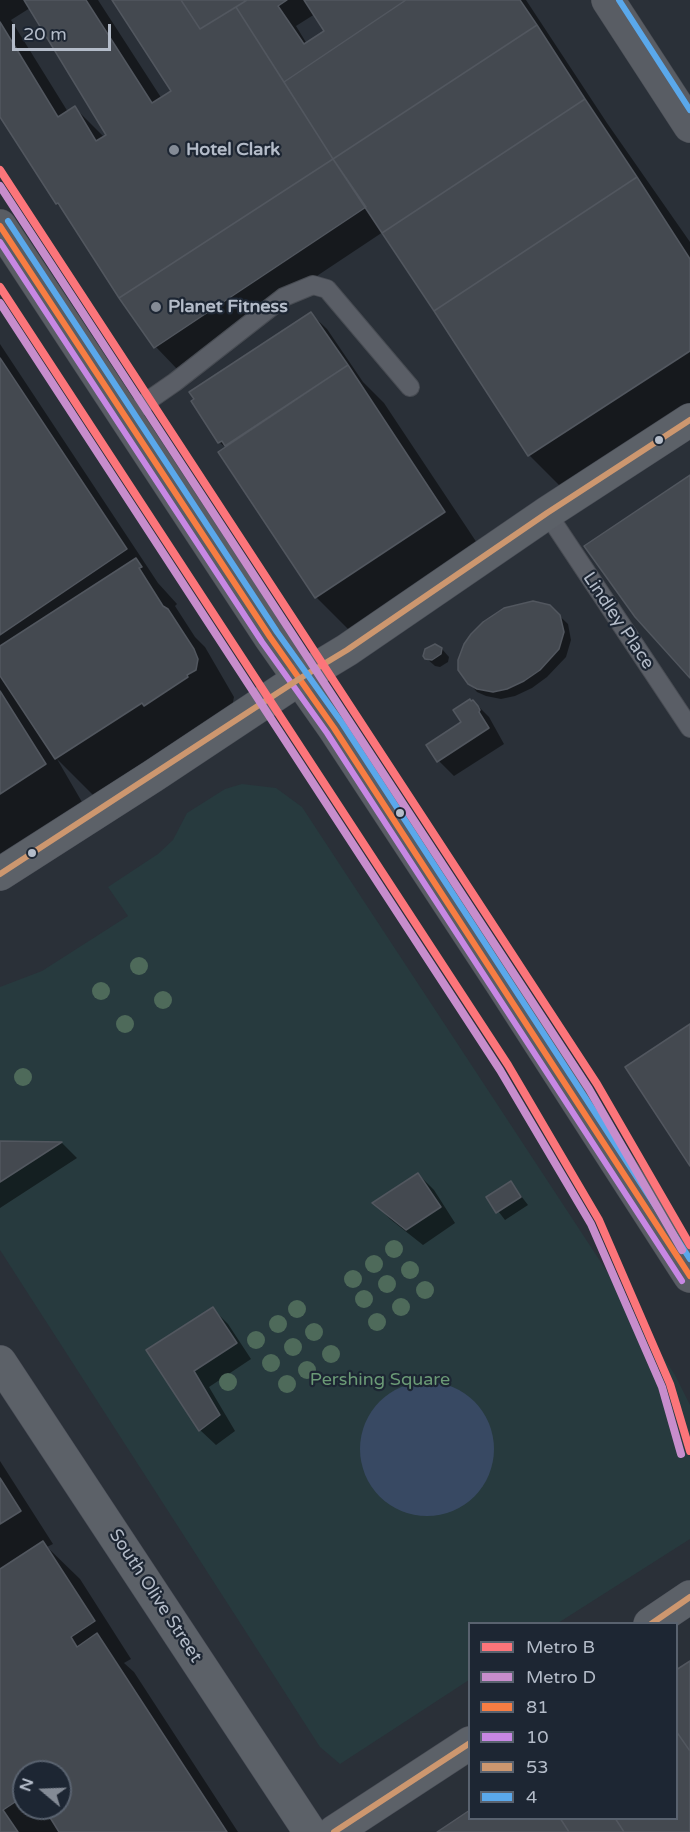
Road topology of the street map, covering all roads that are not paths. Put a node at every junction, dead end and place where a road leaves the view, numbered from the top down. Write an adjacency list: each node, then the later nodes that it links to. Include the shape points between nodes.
1 (608, 0): 2 (main road)
2 (690, 126)
3 (0, 226): 5 (main road)
4 (410, 387): 5 (lane, via 327,289 313,285 284,297)
5 (126, 416): 8 (main road)
6 (690, 420): 7 (main road)
7 (548, 513): 8 (main road); 9 (lane, Lindley Place)
8 (299, 679): 10 (main road); 11 (main road)
9 (690, 728)
10 (0, 874)
11 (690, 1276)
12 (0, 1362): 16 (main road, South Olive Street)
13 (690, 1597): 14 (main road)
14 (652, 1622)
15 (468, 1744): 17 (main road)
16 (310, 1832)
17 (334, 1832)

